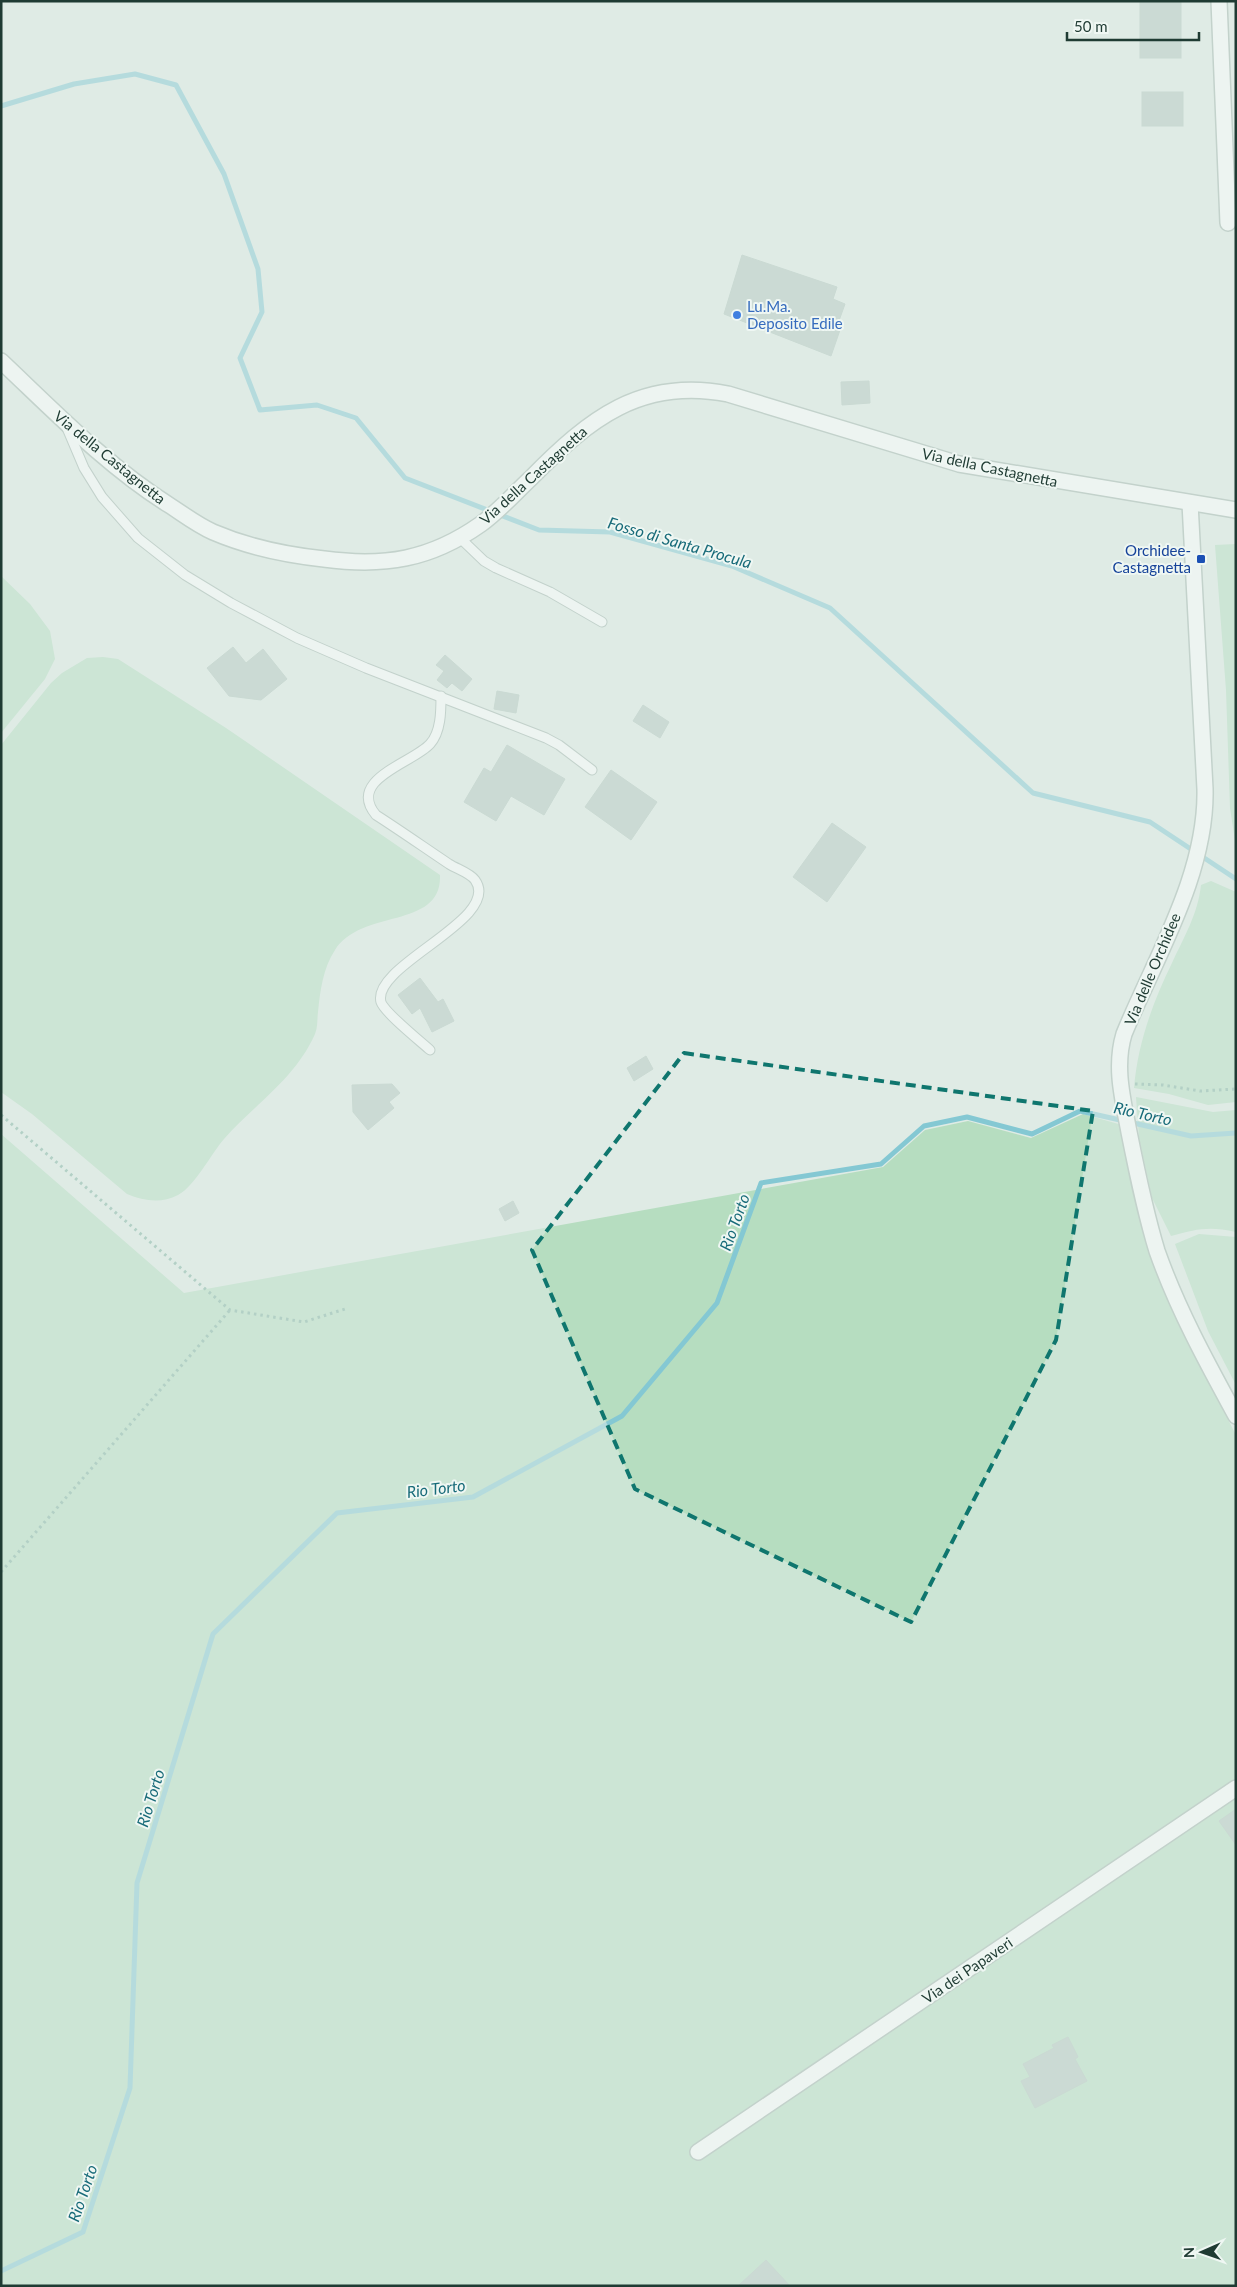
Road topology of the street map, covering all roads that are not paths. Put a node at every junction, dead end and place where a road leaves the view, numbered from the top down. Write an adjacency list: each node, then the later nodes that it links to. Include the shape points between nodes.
1 (1219, 1): 2 (street)
2 (1228, 222)
3 (1, 361): 4 (street, Via della Castagnetta)
4 (64, 420): 7 (street, Via della Castagnetta, via 156,497 213,532 252,545 298,556 383,563 419,556); 9 (lane, via 95,487 129,529 163,559 263,621 366,668)
5 (1190, 503): 6 (street, Via della Castagnetta); 7 (street, Via della Castagnetta, via 959,464 734,396 708,390 689,390 652,394 605,414 563,445 481,524); 12 (street, Via delle Orchidee, via 1203,818 1193,865 1171,927 1124,1034 1120,1087 1142,1198 1162,1262 1186,1318)
6 (1236, 510)
7 (459, 537): 8 (lane, via 484,561 550,592)
8 (602, 622)
9 (441, 696): 10 (lane, via 546,738); 11 (lane, via 438,728 430,743 378,778 369,796 376,815 451,866 472,876 478,885 476,900 465,917 395,974 381,993 385,1009)
10 (592, 770)
11 (430, 1050)
12 (1236, 1416)
13 (1236, 1788): 14 (street, Via dei Papaveri)
14 (698, 2152)

